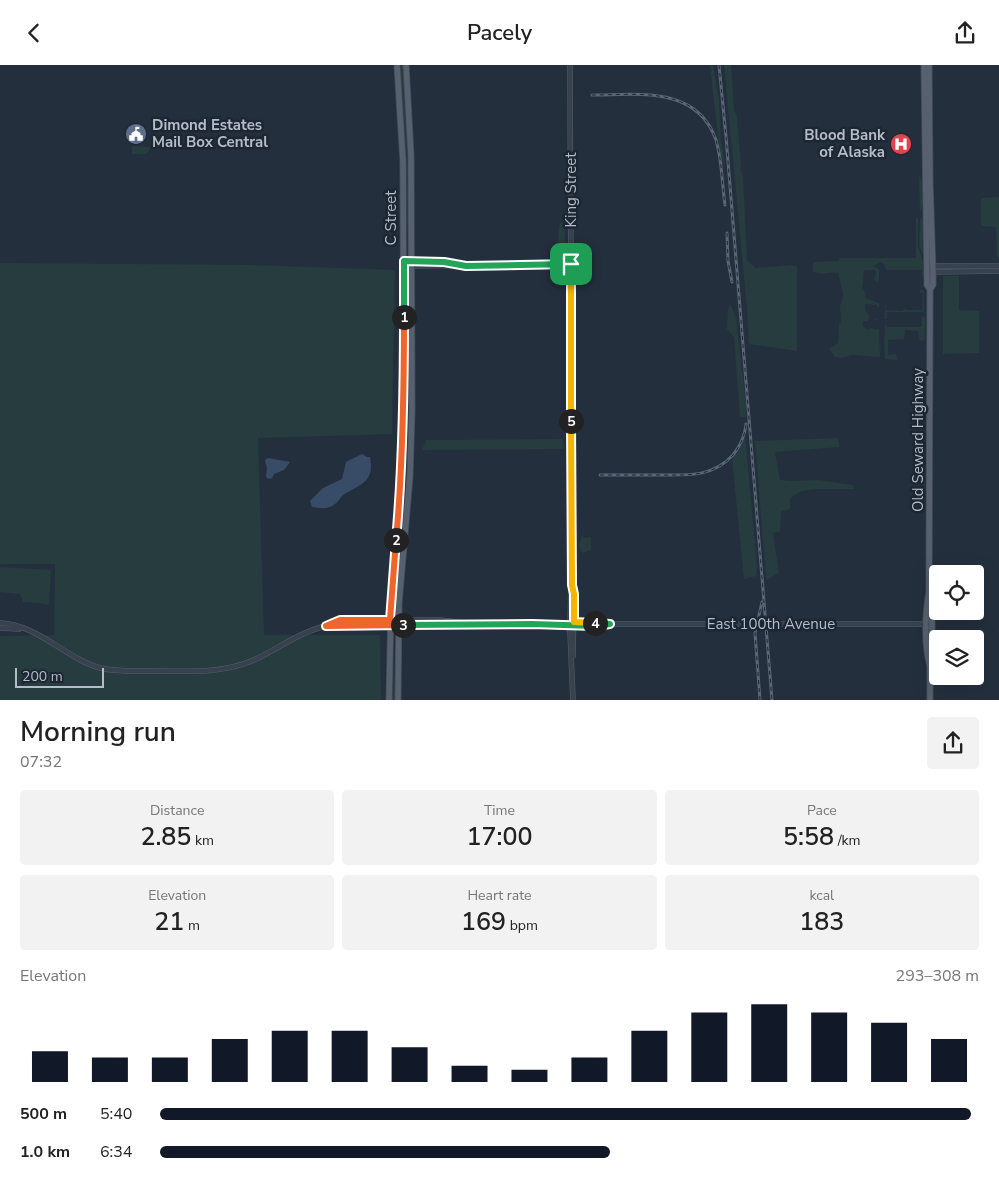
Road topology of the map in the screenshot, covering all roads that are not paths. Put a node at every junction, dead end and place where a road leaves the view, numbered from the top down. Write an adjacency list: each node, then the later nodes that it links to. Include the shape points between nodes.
1 (398, 65): 6 (main road, C Street)
2 (406, 65): 7 (main road, C Street)
3 (570, 65): 8 (street, King Street)
4 (924, 65): 10 (main road, Old Seward Highway, via 924,181)
5 (930, 65): 10 (main road, Old Seward Highway)
6 (404, 264): 7 (street); 14 (main road, C Street, via 404,435)
7 (412, 264): 8 (street); 15 (main road, C Street, via 412,431)
8 (571, 264): 17 (street, King Street)
9 (999, 266): 10 (street)
10 (930, 269): 11 (street); 18 (main road, Old Seward Highway, via 927,604)
11 (999, 271)
12 (452, 621): 15 (street); 16 (street); 19 (street)
13 (0, 623): 21 (street)
14 (390, 623): 15 (street); 21 (street, via 340,620 307,631 244,664 196,671 102,668 80,660); 22 (main road, C Street)
15 (398, 623): 19 (street); 23 (main road, C Street)
16 (468, 624): 17 (street, East 100th Avenue); 19 (street)
17 (572, 624): 18 (street, East 100th Avenue); 24 (street, King Street)
18 (930, 624): 25 (main road, Old Seward Highway, via 927,655)
19 (437, 625)
20 (0, 628): 21 (street)
21 (30, 631)
22 (390, 700)
23 (398, 700)
24 (573, 700)
25 (930, 700)

